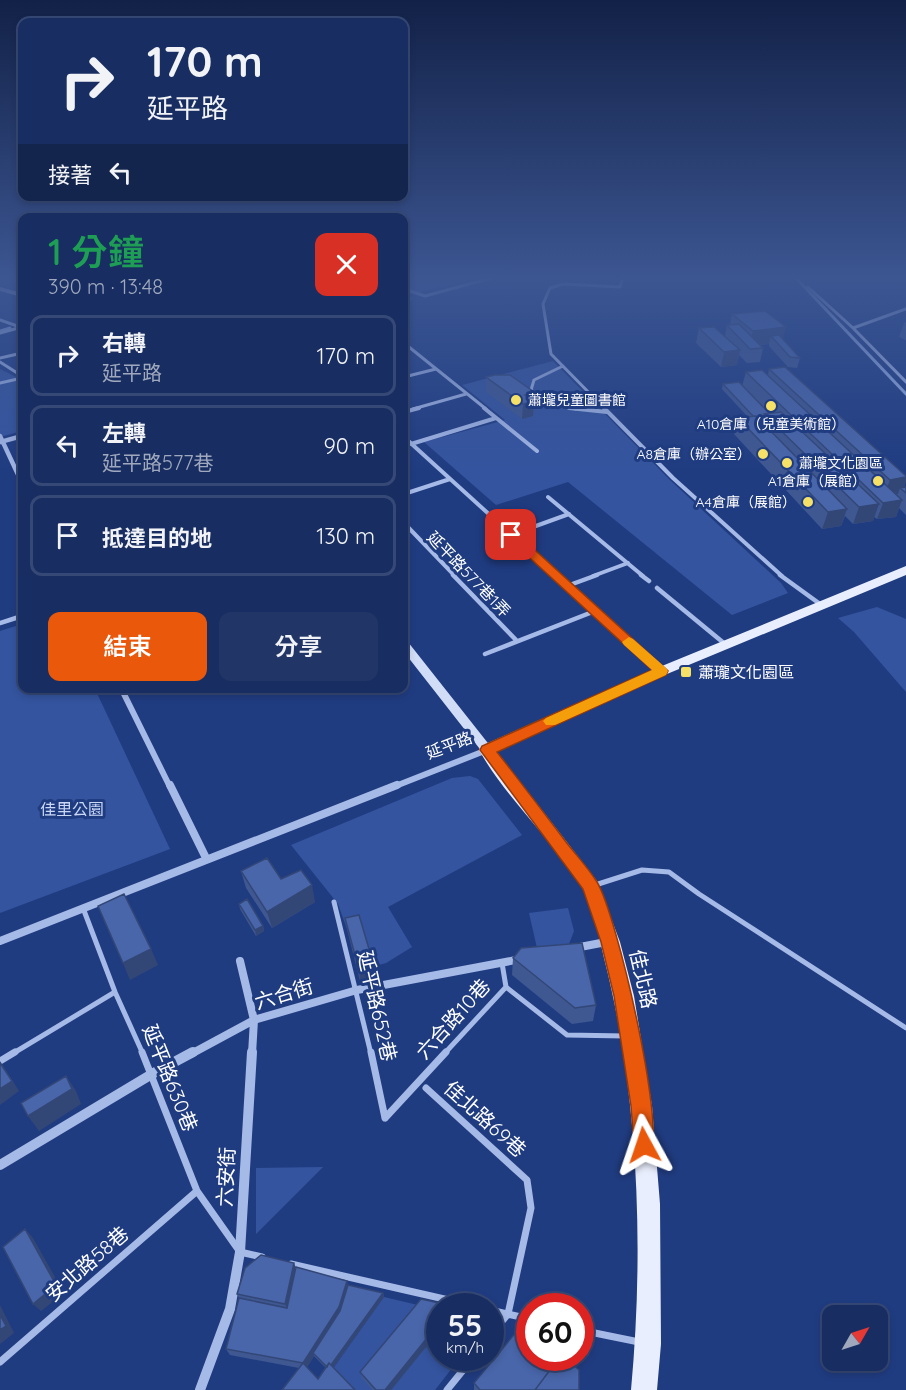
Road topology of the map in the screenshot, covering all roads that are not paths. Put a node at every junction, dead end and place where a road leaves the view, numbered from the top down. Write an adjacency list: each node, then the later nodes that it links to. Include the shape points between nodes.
1 (548, 342): 6 (lane, via 550,354)
2 (867, 342): 11 (lane)
3 (408, 347): 7 (lane)
4 (18, 354): 5 (lane)
5 (0, 360): 8 (lane)
6 (563, 366): 15 (lane); 15 (lane, via 534,380 531,390 570,410)
7 (436, 369): 9 (lane); 13 (lane)
8 (18, 374)
9 (408, 376)
10 (18, 378): 12 (lane)
11 (906, 382)
12 (0, 383)
13 (466, 394): 14 (lane); 16 (lane)
14 (408, 411)
15 (607, 412): 34 (lane, via 673,478 784,578)
16 (496, 418): 20 (lane); 21 (lane)
17 (18, 437): 18 (street)
18 (1, 440): 22 (street)
19 (408, 441): 20 (lane)
20 (411, 444): 23 (lane)
21 (537, 451)
22 (18, 475)
23 (450, 479): 24 (lane); 28 (lane)
24 (408, 493)
25 (548, 497): 26 (lane)
26 (569, 514): 28 (lane); 29 (lane)
27 (408, 527): 38 (lane, 延平路577巷1弄)
28 (511, 535): 32 (lane)
29 (628, 563): 31 (lane); 32 (lane)
30 (906, 570): 34 (main road, 延平路)
31 (649, 581)
32 (567, 586): 35 (lane)
33 (657, 588): 39 (lane)
34 (820, 604): 39 (main road, 延平路)
35 (595, 610): 38 (lane); 42 (lane)
36 (18, 617): 37 (lane)
37 (0, 623)
38 (517, 641): 41 (lane)
39 (727, 645): 42 (main road, 延平路)
40 (408, 650): 44 (street, 佳北路)
41 (485, 654)
42 (662, 671): 44 (main road, 延平路)
43 (124, 693): 45 (street)
44 (487, 750): 45 (street, 延平路); 46 (main road, 佳北路)
45 (206, 858): 48 (street, 延平路)
46 (591, 886): 50 (main road, 佳北路); 59 (lane, via 642,870 669,872)
47 (334, 902): 56 (lane, 延平路652巷)
48 (83, 908): 49 (street, 延平路); 57 (lane, 延平路630巷)
49 (0, 941)
50 (610, 942): 51 (street); 60 (main road, 佳北路)
51 (567, 950)
52 (534, 956): 54 (street, 六合街)
53 (240, 961): 58 (street, 六安街)
54 (502, 963): 55 (lane, 六合路10巷); 56 (street, 六合街)
55 (506, 987): 60 (lane, via 567,1035); 64 (lane, 六合路10巷)
56 (357, 990): 58 (street, 六合街); 64 (lane, 延平路652巷)
57 (115, 992): 61 (lane); 62 (lane, 延平路630巷)
58 (254, 1020): 62 (street, 六合街); 67 (street, 六安街)
59 (906, 1028)
60 (631, 1036): 76 (main road, 佳北路, via 648,1204)
61 (0, 1061)
62 (152, 1074): 65 (street, 六合街); 66 (lane, 延平路630巷)
63 (426, 1088): 72 (lane, 佳北路69巷, via 527,1180 531,1208)
64 (385, 1118)
65 (0, 1165)
66 (197, 1191): 67 (lane, 延平路630巷); 77 (lane, 安北路58巷)
67 (240, 1252): 68 (lane); 79 (street, 六安街, via 230,1309)
68 (274, 1260)
69 (285, 1263): 70 (lane)
70 (426, 1295)
71 (504, 1313): 72 (lane)
72 (508, 1314): 73 (lane); 74 (lane)
73 (516, 1316)
74 (504, 1319)
75 (594, 1333): 76 (lane)
76 (648, 1344): 81 (main road, 佳北路)
77 (0, 1362)
78 (462, 1371): 80 (lane)
79 (200, 1390)
80 (447, 1390)
81 (644, 1390)

